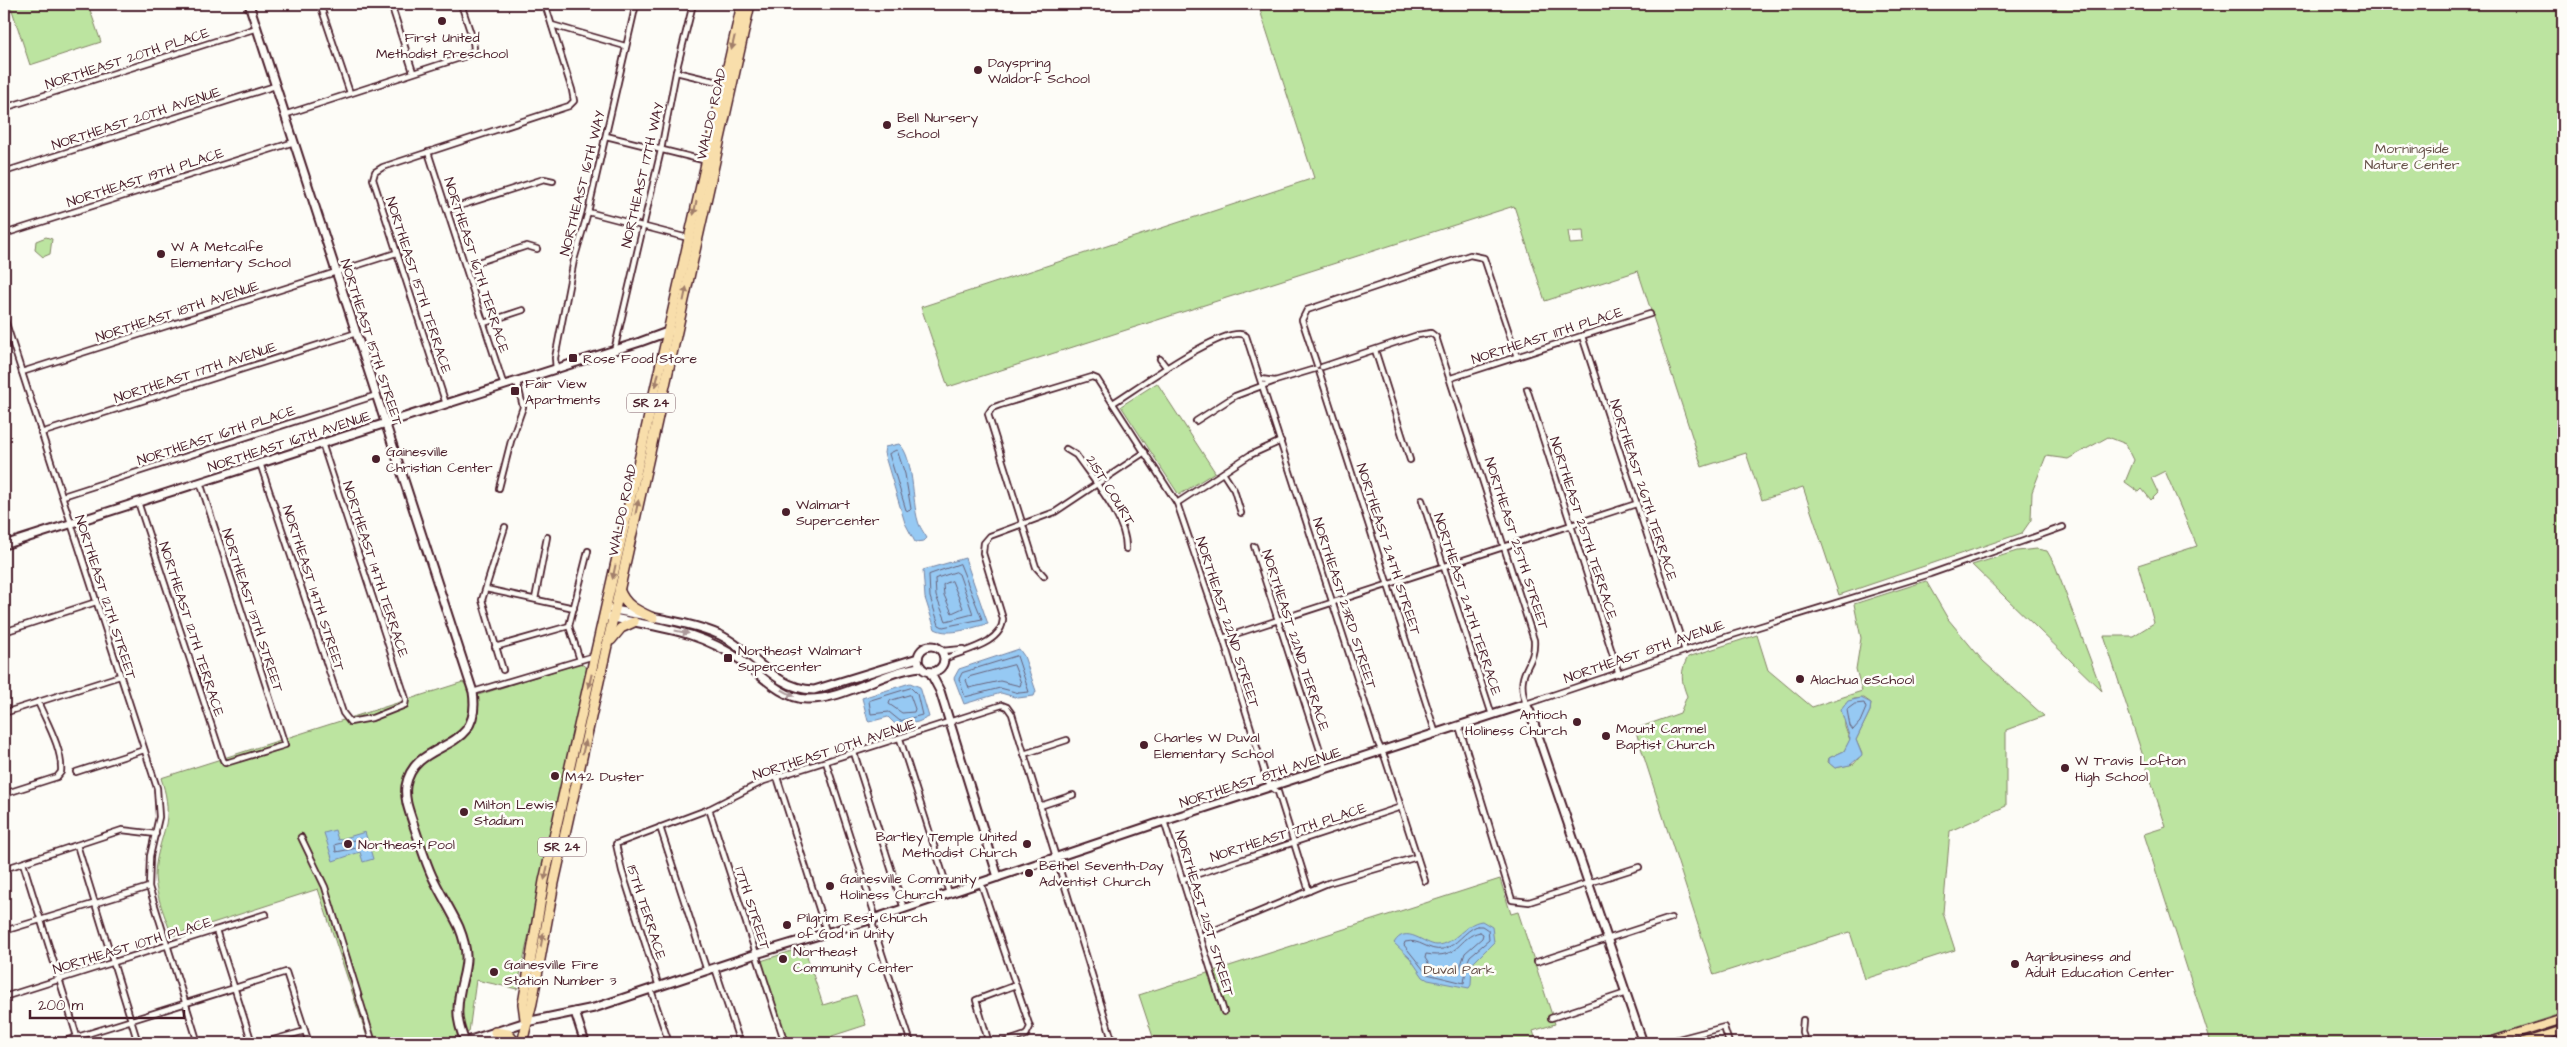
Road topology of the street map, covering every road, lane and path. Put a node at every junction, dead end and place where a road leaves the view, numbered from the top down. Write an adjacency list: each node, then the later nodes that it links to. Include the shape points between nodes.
1 (249, 4): 11 (street, NORTHEAST 15TH STREET)
2 (320, 4): 17 (street)
3 (391, 4): 13 (street)
4 (461, 4): 13 (street, via 474,48 469,55)
5 (545, 4): 10 (street)
6 (636, 4): 12 (street, NORTHEAST 16TH WAY)
7 (693, 4): 14 (street, NORTHEAST 17TH WAY)
8 (742, 4): 15 (highway, SR 24, one-way to 15)
9 (750, 4): 15 (highway, WALDO ROAD / SR 24)
10 (552, 25): 12 (street); 23 (street, via 574,101 569,106)
11 (257, 28): 16 (street, NORTHEAST 15TH STREET); 18 (street, NORTHEAST 20TH PLACE)
12 (625, 46): 20 (street, NORTHEAST 16TH WAY)
13 (413, 72): 17 (street)
14 (676, 72): 15 (street); 22 (street, NORTHEAST 17TH WAY)
15 (728, 84): 24 (highway, WALDO ROAD / SR 24)
16 (274, 86): 19 (street, NORTHEAST 15TH STREET); 25 (street, NORTHEAST 20TH AVENUE)
17 (350, 92): 19 (street)
18 (4, 108)
19 (284, 114): 21 (street, NORTHEAST 15TH STREET)
20 (606, 136): 22 (street); 28 (street, NORTHEAST 16TH WAY)
21 (294, 142): 30 (street, NORTHEAST 19TH PLACE); 35 (street, NORTHEAST 15TH STREET)
22 (661, 150): 24 (street); 29 (street, NORTHEAST 17TH WAY)
23 (428, 152): 27 (street, NORTHEAST 16TH TERRACE); 33 (street, NORTHEAST 15TH TERRACE, via 383,167 375,174 374,186)
24 (710, 162): 31 (highway, WALDO ROAD / SR 24)
25 (4, 172)
26 (552, 181): 27 (street, via 544,179)
27 (447, 210): 34 (street, NORTHEAST 16TH TERRACE)
28 (588, 212): 29 (street); 49 (street, NORTHEAST 16TH WAY, via 570,278 555,358)
29 (642, 227): 31 (street); 44 (street, NORTHEAST 17TH WAY)
30 (4, 234)
31 (693, 239): 40 (highway, WALDO ROAD / SR 24, one-way to 31); 40 (highway, WALDO ROAD / SR 24, via 678,282)
32 (537, 250): 34 (street, via 527,246)
33 (396, 253): 35 (street, NORTHEAST 18TH AVENUE); 60 (street, NORTHEAST 15TH TERRACE)
34 (466, 266): 39 (street, NORTHEAST 16TH TERRACE)
35 (336, 272): 41 (street, NORTHEAST 15TH STREET); 50 (street, NORTHEAST 18TH AVENUE)
36 (523, 310): 39 (street)
37 (1650, 314): 42 (street, NORTHEAST 11TH PLACE)
38 (4, 317): 50 (street, NORTHEAST 12TH STREET)
39 (484, 323): 55 (street, NORTHEAST 16TH TERRACE)
40 (674, 330): 44 (street, NORTHEAST 16TH AVENUE); 95 (highway, WALDO ROAD / SR 24, one-way to 40); 100 (highway, WALDO ROAD / SR 24, one-way to 100)
41 (356, 332): 58 (street, NORTHEAST 15TH STREET); 63 (street, NORTHEAST 17TH AVENUE)
42 (1582, 336): 45 (street, NORTHEAST 11TH PLACE); 78 (street, NORTHEAST 26TH TERRACE)
43 (1375, 350): 48 (street); 51 (street, NORTHEAST 25TH STREET, via 1418,335 1432,335 1440,345); 68 (street)
44 (614, 351): 49 (street, NORTHEAST 16TH AVENUE)
45 (1517, 357): 48 (street, NORTHEAST 24TH STREET, via 1484,258 1470,255 1307,310 1302,320); 51 (street, NORTHEAST 11TH PLACE)
46 (1160, 359): 47 (street)
47 (1167, 368): 52 (street, NORTHEAST 23RD STREET, via 1206,344 1229,334 1242,333); 59 (street)
48 (1318, 368): 54 (street); 93 (street, NORTHEAST 24TH STREET)
49 (556, 369): 53 (street, NORTHEAST 16TH AVENUE)
50 (22, 372): 63 (street, NORTHEAST 12TH STREET)
51 (1451, 378): 88 (street, NORTHEAST 25TH STREET)
52 (1261, 379): 54 (street); 56 (street, NORTHEAST 23RD STREET)
53 (518, 381): 55 (street, NORTHEAST 16TH AVENUE); 73 (street, via 523,407)
54 (1275, 381): 56 (street)
55 (504, 386): 60 (street, NORTHEAST 16TH AVENUE)
56 (1263, 387): 61 (street, via 1235,396); 64 (street, NORTHEAST 23RD STREET)
57 (1527, 389): 82 (street, NORTHEAST 25TH TERRACE)
58 (377, 396): 62 (street, NORTHEAST 15TH STREET); 74 (street, NORTHEAST 16TH PLACE)
59 (1113, 403): 67 (street, NORTHEAST 22ND STREET); 81 (street, NORTHEAST 22ND STREET, via 1097,379 1092,377 992,408 988,414)
60 (446, 404): 62 (street, NORTHEAST 16TH AVENUE)
61 (1196, 421)
62 (385, 423): 65 (street, NORTHEAST 16TH AVENUE); 125 (street, NORTHEAST 15TH STREET)
63 (42, 433): 74 (street, NORTHEAST 12TH STREET)
64 (1281, 441): 70 (street, via 1263,447); 97 (street, NORTHEAST 23RD STREET)
65 (322, 443): 69 (street, NORTHEAST 16TH AVENUE); 130 (street, NORTHEAST 14TH TERRACE, via 405,703 358,723)
66 (1066, 450): 72 (street, 21ST COURT, via 1076,455)
67 (1145, 452): 72 (street); 77 (street, NORTHEAST 22ND STREET)
68 (1410, 460)
69 (260, 463): 71 (street, NORTHEAST 16TH AVENUE); 130 (street, NORTHEAST 14TH STREET)
70 (1223, 473): 77 (street); 79 (street, via 1234,490)
71 (200, 482): 76 (street, NORTHEAST 16TH AVENUE); 141 (street, NORTHEAST 13TH STREET, via 285,746)
72 (1096, 484): 81 (street, via 1055,512); 89 (street, 21ST COURT, via 1121,523 1126,536)
73 (499, 488)
74 (63, 496): 80 (street, NORTHEAST 12TH STREET)
75 (1422, 500): 91 (street, NORTHEAST 24TH TERRACE)
76 (138, 502): 80 (street, NORTHEAST 16TH AVENUE); 141 (street, NORTHEAST 12TH TERRACE)
77 (1177, 503): 106 (street, NORTHEAST 22ND STREET)
78 (1636, 504): 82 (street); 111 (street, NORTHEAST 26TH TERRACE)
79 (1241, 512)
80 (71, 524): 86 (street, NORTHEAST 16TH AVENUE); 98 (street, NORTHEAST 12TH STREET)
81 (1022, 525): 92 (street, via 1036,568); 109 (street, via 990,536 984,543 983,553 1003,626 994,638)
82 (1571, 525): 88 (street); 122 (street, NORTHEAST 25TH TERRACE)
83 (505, 527): 94 (street)
84 (2063, 527): 111 (street, NORTHEAST 8TH AVENUE, via 1930,574)
85 (547, 537): 96 (street)
86 (4, 545)
87 (1254, 546): 102 (street, NORTHEAST 22ND TERRACE)
88 (1505, 546): 91 (street); 127 (street, NORTHEAST 25TH STREET, via 1534,640 1533,654 1521,682)
89 (1126, 550)
90 (588, 551): 99 (street)
91 (1443, 565): 93 (street); 129 (street, NORTHEAST 24TH TERRACE)
92 (1044, 576)
93 (1388, 583): 97 (street); 133 (street, NORTHEAST 24TH STREET)
94 (486, 589): 96 (street); 108 (street, via 483,609)
95 (619, 589): 100 (highway, WALDO ROAD / SR 24); 101 (highway, via 630,606)
96 (535, 599): 99 (street)
97 (1332, 601): 102 (street); 137 (street, NORTHEAST 23RD STREET)
98 (96, 602): 105 (street); 123 (street, NORTHEAST 12TH STREET)
99 (574, 608): 104 (street)
100 (609, 613): 101 (street); 103 (street); 107 (highway, WALDO ROAD / SR 24); 112 (highway, WALDO ROAD / SR 24)
101 (653, 618): 114 (street, via 714,632)
102 (1278, 619): 106 (street); 142 (street, NORTHEAST 22ND TERRACE)
103 (634, 622): 107 (highway, via 620,628); 117 (street, one-way to 117, via 706,639)
104 (569, 626): 108 (street); 116 (street)
105 (4, 632)
106 (1223, 638): 145 (street, NORTHEAST 22ND STREET)
107 (607, 647): 202 (highway, WALDO ROAD / SR 24, one-way to 107)
108 (495, 648): 120 (street)
109 (967, 648): 110 (street); 115 (street)
110 (940, 651): 113 (street, via 933,646 927,647 920,651); 115 (street)
111 (1685, 651): 122 (street, NORTHEAST 8TH AVENUE)
112 (595, 656): 116 (street); 202 (highway, WALDO ROAD / SR 24, one-way to 202, via 531,948 523,1004)
113 (918, 658): 114 (street, via 814,690 800,690 788,685); 118 (street)
114 (752, 659): 117 (street)
115 (944, 659): 119 (street)
116 (580, 660): 125 (street)
117 (748, 666): 118 (street, one-way to 118, via 782,691 807,699)
118 (921, 667): 121 (street)
119 (938, 669): 121 (street); 124 (street)
120 (502, 670)
121 (930, 672): 124 (street)
122 (1619, 674): 127 (street, NORTHEAST 8TH AVENUE)
123 (120, 676): 126 (street); 136 (street, NORTHEAST 12TH STREET)
124 (940, 691): 131 (street)
125 (473, 692): 215 (street, NORTHEAST 15TH STREET, via 473,717 467,728 454,742 418,761 410,771 405,794 431,874 464,944 466,970 458,1008)
126 (38, 702): 128 (street); 146 (street, via 62,765 61,772 56,777)
127 (1526, 704): 129 (street, NORTHEAST 8TH AVENUE); 166 (street, NORTHEAST 25TH STREET)
128 (4, 713)
129 (1492, 715): 132 (street, NORTHEAST 8TH AVENUE)
130 (347, 720)
131 (950, 722): 134 (street, NORTHEAST 10TH AVENUE); 139 (street, NORTHEAST 10TH AVENUE, via 996,706 1007,707); 163 (street)
132 (1459, 726): 133 (street, NORTHEAST 8TH AVENUE); 166 (street, via 1512,900 1529,902)
133 (1436, 734): 137 (street, NORTHEAST 8TH AVENUE)
134 (900, 739): 138 (street, NORTHEAST 10TH AVENUE); 170 (street)
135 (1068, 740): 139 (street)
136 (144, 750): 143 (street); 153 (street, NORTHEAST 12TH STREET, via 158,788)
137 (1382, 751): 142 (street, NORTHEAST 8TH AVENUE); 149 (street, NORTHEAST 23RD STREET)
138 (854, 753): 140 (street, NORTHEAST 10TH AVENUE); 172 (street)
139 (1024, 754): 148 (street)
140 (826, 762): 144 (street, NORTHEAST 10TH AVENUE); 176 (street, via 874,912)
141 (225, 763)
142 (1326, 769): 145 (street, NORTHEAST 8TH AVENUE)
143 (76, 772)
144 (777, 777): 150 (street, NORTHEAST 10TH AVENUE); 179 (street)
145 (1271, 787): 151 (street, NORTHEAST 8TH AVENUE); 155 (street, NORTHEAST 22ND STREET, via 1278,792)
146 (4, 794)
147 (1073, 795): 148 (street)
148 (1040, 806): 159 (street)
149 (1401, 806): 155 (street, NORTHEAST 7TH PLACE); 158 (street, NORTHEAST 23RD STREET)
150 (709, 809): 152 (street, NORTHEAST 10TH AVENUE); 183 (street, 17TH STREET)
151 (1164, 821): 159 (street, NORTHEAST 8TH AVENUE); 164 (street, NORTHEAST 21ST STREET)
152 (660, 827): 156 (street, NORTHEAST 10TH AVENUE); 187 (street)
153 (156, 834): 157 (street, via 122,830); 168 (street, NORTHEAST 12TH STREET, via 148,873)
154 (301, 837): 214 (street, via 325,887)
155 (1293, 842): 164 (street, NORTHEAST 7TH PLACE); 169 (street, NORTHEAST 22ND STREET)
156 (616, 844): 190 (street, 15TH TERRACE)
157 (77, 845): 160 (street); 171 (street)
158 (1417, 857): 165 (street, NORTHEAST 23RD STREET); 169 (street)
159 (1055, 858): 163 (street, NORTHEAST 8TH AVENUE); 225 (street)
160 (23, 863): 162 (street); 175 (street)
161 (1639, 867): 166 (street)
162 (4, 869)
163 (998, 877): 167 (street, NORTHEAST 8TH AVENUE)
164 (1183, 879): 180 (street, NORTHEAST 21ST STREET)
165 (1426, 881)
166 (1588, 882): 181 (street, NORTHEAST 25TH STREET)
167 (981, 883): 170 (street, NORTHEAST 8TH AVENUE); 189 (street)
168 (149, 887): 171 (street); 182 (street, NORTHEAST 12TH STREET)
169 (1309, 891): 180 (street)
170 (949, 893): 172 (street, NORTHEAST 8TH AVENUE)
171 (94, 903): 175 (street); 185 (street)
172 (904, 909): 176 (street, NORTHEAST 8TH AVENUE)
173 (266, 914): 177 (street, NORTHEAST 10TH PLACE)
174 (1671, 918): 181 (street)
175 (41, 919): 178 (street); 188 (street)
176 (873, 919): 179 (street, NORTHEAST 8TH AVENUE); 222 (street)
177 (216, 930): 182 (street, NORTHEAST 10TH PLACE); 191 (street)
178 (4, 931)
179 (827, 934): 183 (street, NORTHEAST 8TH AVENUE)
180 (1201, 936): 197 (street, NORTHEAST 21ST STREET)
181 (1607, 937): 184 (street); 193 (street, NORTHEAST 25TH STREET)
182 (166, 946): 185 (street, NORTHEAST 10TH PLACE); 195 (street, NORTHEAST 12TH STREET)
183 (756, 954): 186 (street, NORTHEAST 8TH AVENUE); 221 (street, 17TH STREET)
184 (1537, 962)
185 (112, 963): 188 (street, NORTHEAST 10TH PLACE); 200 (street)
186 (715, 968): 187 (street, NORTHEAST 8TH AVENUE); 220 (street)
187 (707, 971): 190 (street, NORTHEAST 8TH AVENUE)
188 (59, 980): 194 (street, NORTHEAST 10TH PLACE); 206 (street)
189 (1016, 985): 223 (street, via 976,1000); 224 (street, via 1030,1027 1026,1035)
190 (659, 986): 192 (street, NORTHEAST 8TH AVENUE)
191 (234, 988): 195 (street); 204 (street, via 286,972); 211 (street)
192 (651, 990): 196 (street, NORTHEAST 8TH AVENUE); 219 (street)
193 (1626, 993): 198 (street); 226 (street, NORTHEAST 25TH STREET)
194 (4, 997)
195 (184, 1003): 200 (street); 210 (street, NORTHEAST 12TH STREET)
196 (575, 1012): 202 (street, NORTHEAST 8TH AVENUE); 218 (street)
197 (1224, 1012)
198 (1551, 1018)
199 (2563, 1019): 230 (main road)
200 (131, 1020): 206 (street); 209 (street)
201 (1803, 1020): 229 (street, via 1802,1032)
202 (526, 1022): 205 (street, NORTHEAST 8TH AVENUE); 217 (highway, WALDO ROAD / SR 24)
203 (2563, 1030): 231 (main road)
204 (305, 1031): 212 (street); 213 (street)
205 (495, 1032): 215 (street, NORTHEAST 8TH AVENUE); 216 (highway, via 508,1034)
206 (77, 1037): 207 (street); 208 (street)
207 (58, 1043)
208 (79, 1043)
209 (138, 1043)
210 (198, 1043)
211 (252, 1043)
212 (262, 1043)
213 (309, 1043)
214 (373, 1043)
215 (463, 1043)
216 (516, 1043)
217 (522, 1043)
218 (585, 1043)
219 (669, 1043)
220 (740, 1043)
221 (785, 1043)
222 (911, 1043)
223 (989, 1043)
224 (1002, 1043)
225 (1113, 1043)
226 (1643, 1043)
227 (1664, 1043): 228 (street, via 1724,1027)
228 (1729, 1043)
229 (1806, 1043)
230 (2487, 1043)
231 (2523, 1043)

